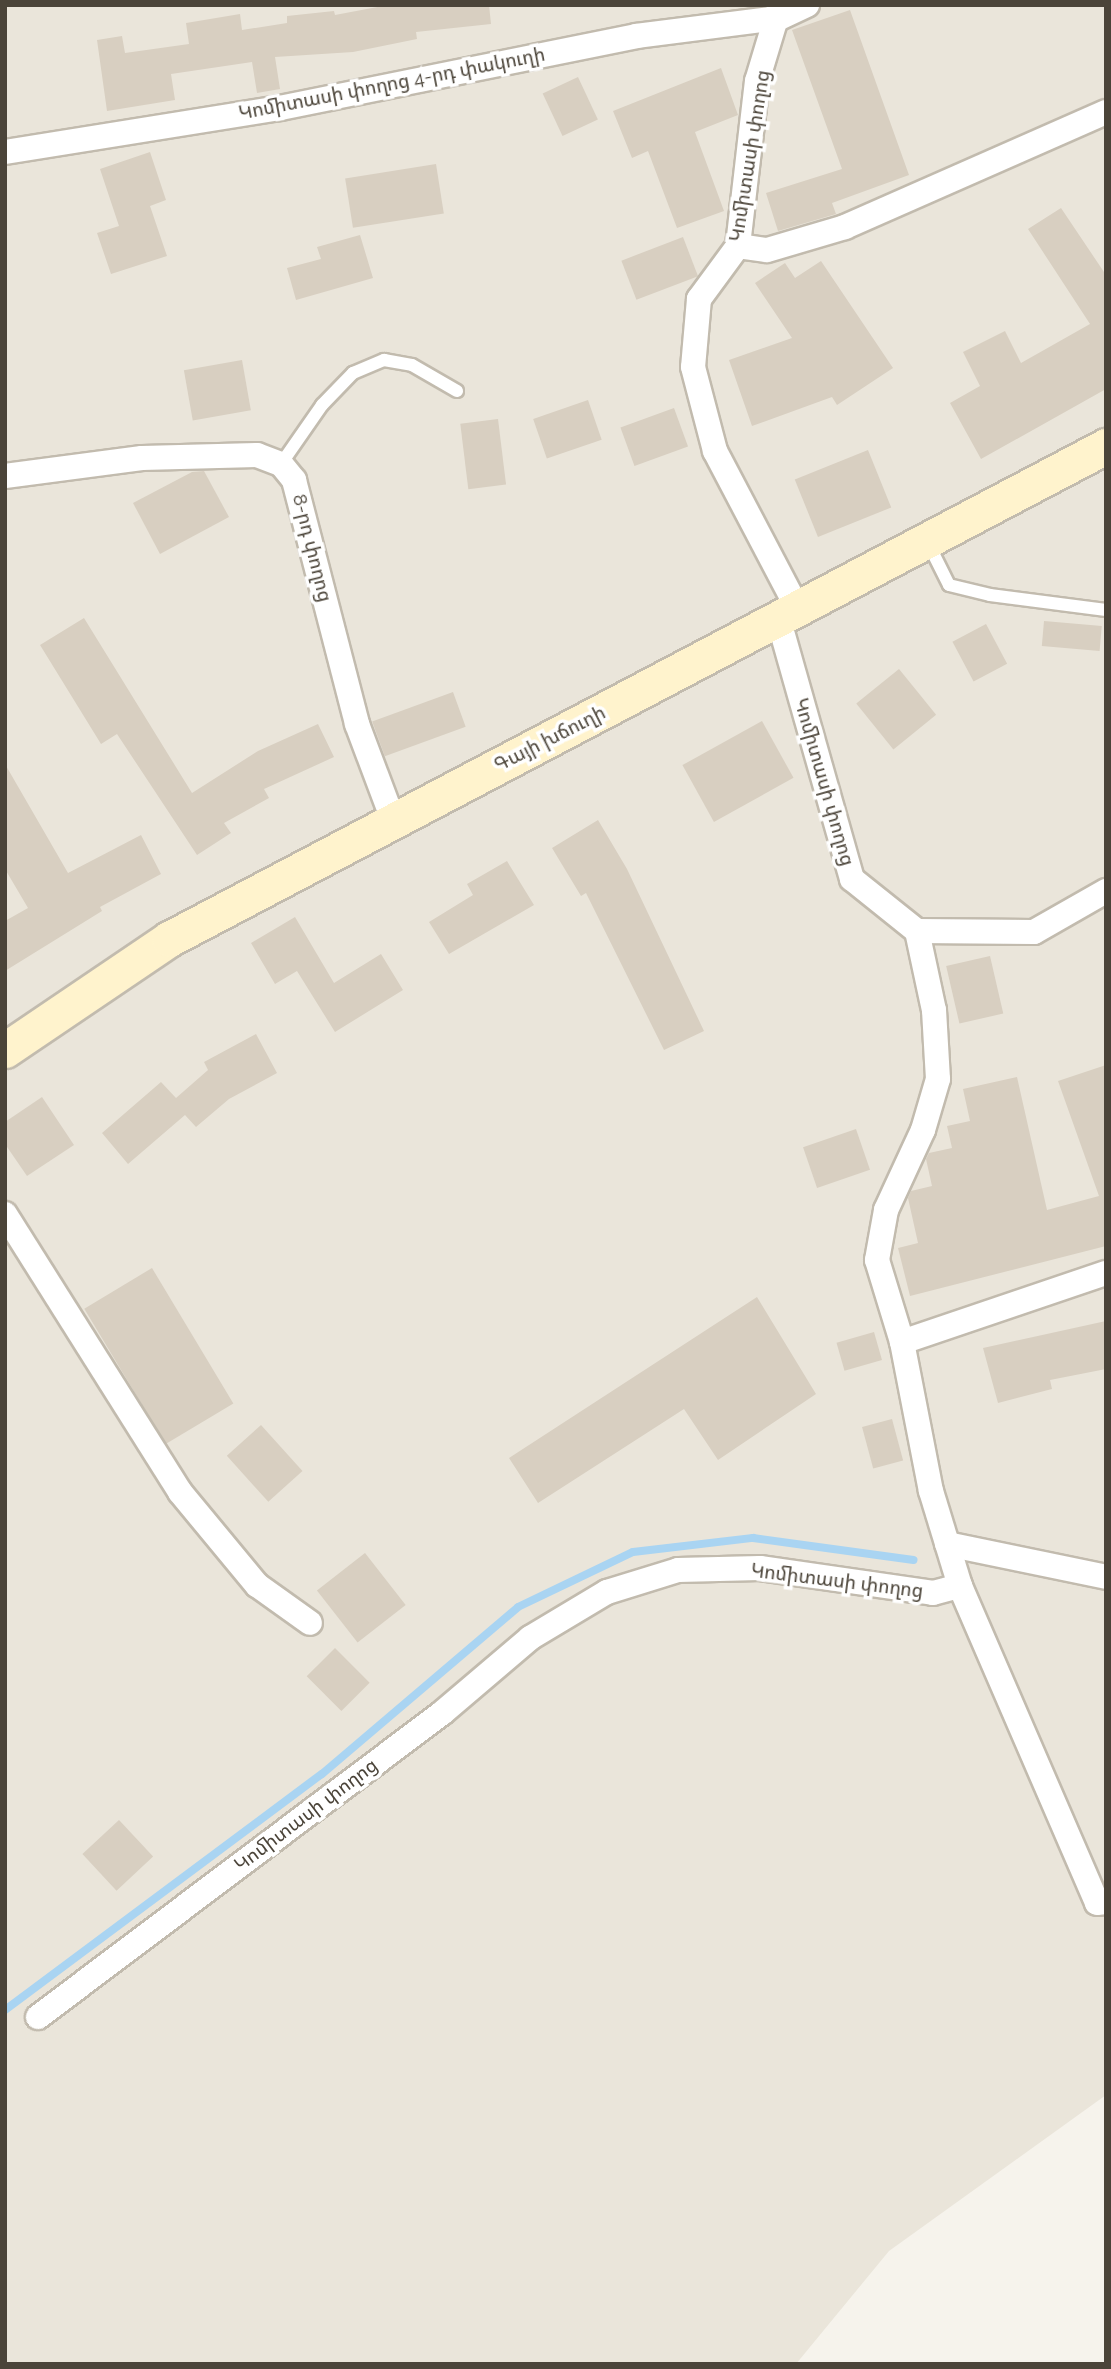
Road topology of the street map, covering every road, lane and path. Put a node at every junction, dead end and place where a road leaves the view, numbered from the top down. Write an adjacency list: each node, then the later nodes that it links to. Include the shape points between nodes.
1 (807, 5): 2 (street, Կոմիտասի փողոց 4-րդ փակուղի)
2 (780, 12): 4 (street, Կոմիտասի փողոց 4-րդ փակուղի, via 636,36 280,108); 5 (street, Կոմիտասի փողոց, via 757,81)
3 (1106, 112): 5 (street, via 845,227 767,250)
4 (5, 152)
5 (738, 246): 12 (street, Կոմիտասի փողոց, via 699,299 693,367 715,451)
6 (457, 391): 8 (lane, via 412,365 384,360 353,373 322,405)
7 (1106, 446): 10 (main road, Գայի խճուղի)
8 (281, 464): 9 (street, via 257,455 142,458); 13 (street, 8-րդ փողոց, via 294,480 357,724)
9 (5, 476)
10 (927, 541): 11 (lane, via 950,585 990,595); 12 (main road, Գայի խճուղի)
11 (1106, 610)
12 (788, 615): 13 (main road, Գայի խճուղի); 15 (street, Կոմիտասի փողոց, via 852,879)
13 (393, 820): 16 (main road, Գայի խճուղի, via 169,939)
14 (1106, 891): 15 (street, via 1034,932)
15 (916, 931): 19 (street, via 934,1010 938,1079 923,1130 886,1210 877,1260)
16 (5, 1050)
17 (5, 1214): 23 (street, via 180,1492 257,1585)
18 (1106, 1273): 19 (street)
19 (902, 1342): 20 (street, via 931,1491)
20 (947, 1544): 21 (street); 22 (street)
21 (1106, 1577)
22 (960, 1586): 24 (street, via 1097,1903); 25 (street, Կոմիտասի փողոց, via 933,1593 760,1568 678,1570 607,1592 530,1638 442,1713)
23 (310, 1623)
24 (1106, 1902)
25 (38, 2017)

